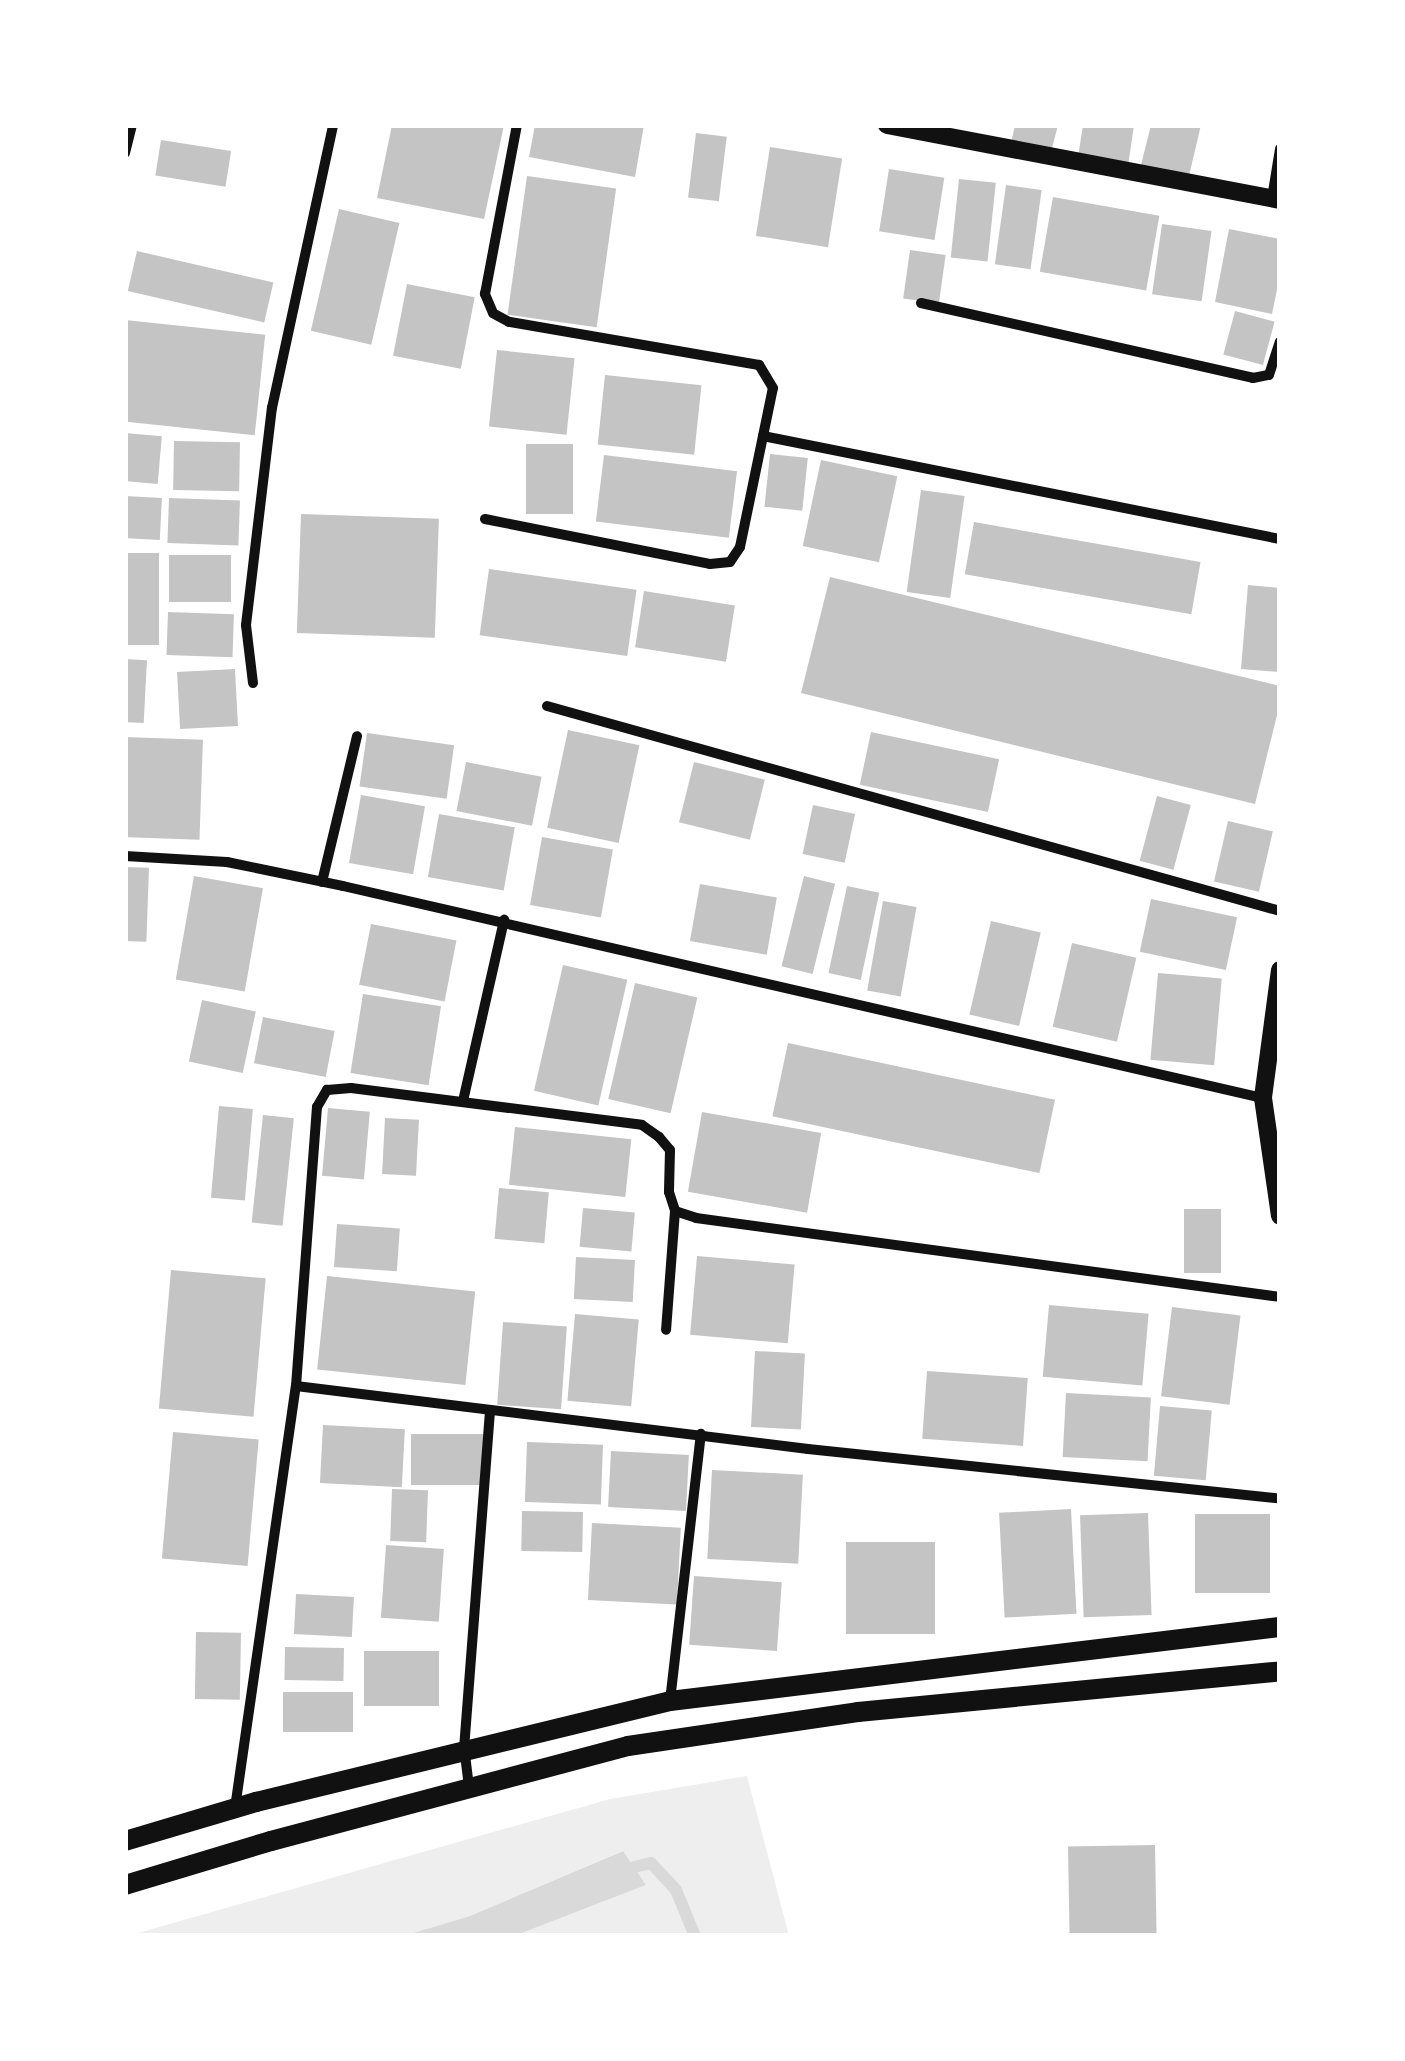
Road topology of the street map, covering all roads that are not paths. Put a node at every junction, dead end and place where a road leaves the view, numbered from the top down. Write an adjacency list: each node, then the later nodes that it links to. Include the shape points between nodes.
1 (132, 125): 6 (street)
2 (333, 125): 13 (street, via 272,408 246,626)
3 (517, 125): 10 (street, via 486,294 493,314 758,365 772,388)
4 (887, 125): 7 (street)
5 (1280, 149): 7 (street)
6 (125, 153)
7 (1276, 199)
8 (921, 302): 9 (street, via 1253,378 1269,375)
9 (1280, 342)
10 (763, 436): 11 (street, via 740,547 730,562 710,564); 12 (street)
11 (485, 519)
12 (1280, 539)
13 (254, 683)
14 (546, 706): 18 (street)
15 (357, 736): 17 (street)
16 (125, 856): 17 (street, via 227,862)
17 (322, 882): 19 (street)
18 (1280, 911)
19 (504, 920): 21 (street); 22 (street)
20 (1280, 970): 21 (street)
21 (1264, 1098): 24 (street)
22 (463, 1101): 23 (street, via 642,1125 670,1150 669,1192); 27 (street, via 351,1088 327,1090 317,1107)
23 (676, 1211): 25 (street); 26 (street)
24 (1280, 1216)
25 (1280, 1297)
26 (666, 1330)
27 (296, 1386): 28 (street); 36 (street)
28 (490, 1410): 29 (street); 34 (street)
29 (701, 1434): 30 (street); 33 (street)
30 (1280, 1498)
31 (1280, 1627): 33 (main road)
32 (1280, 1671): 35 (main road, via 756,1726 628,1746)
33 (670, 1700): 34 (main road)
34 (464, 1749): 35 (street); 36 (main road)
35 (469, 1788): 38 (main road)
36 (236, 1808): 37 (main road)
37 (125, 1841)
38 (125, 1885)

